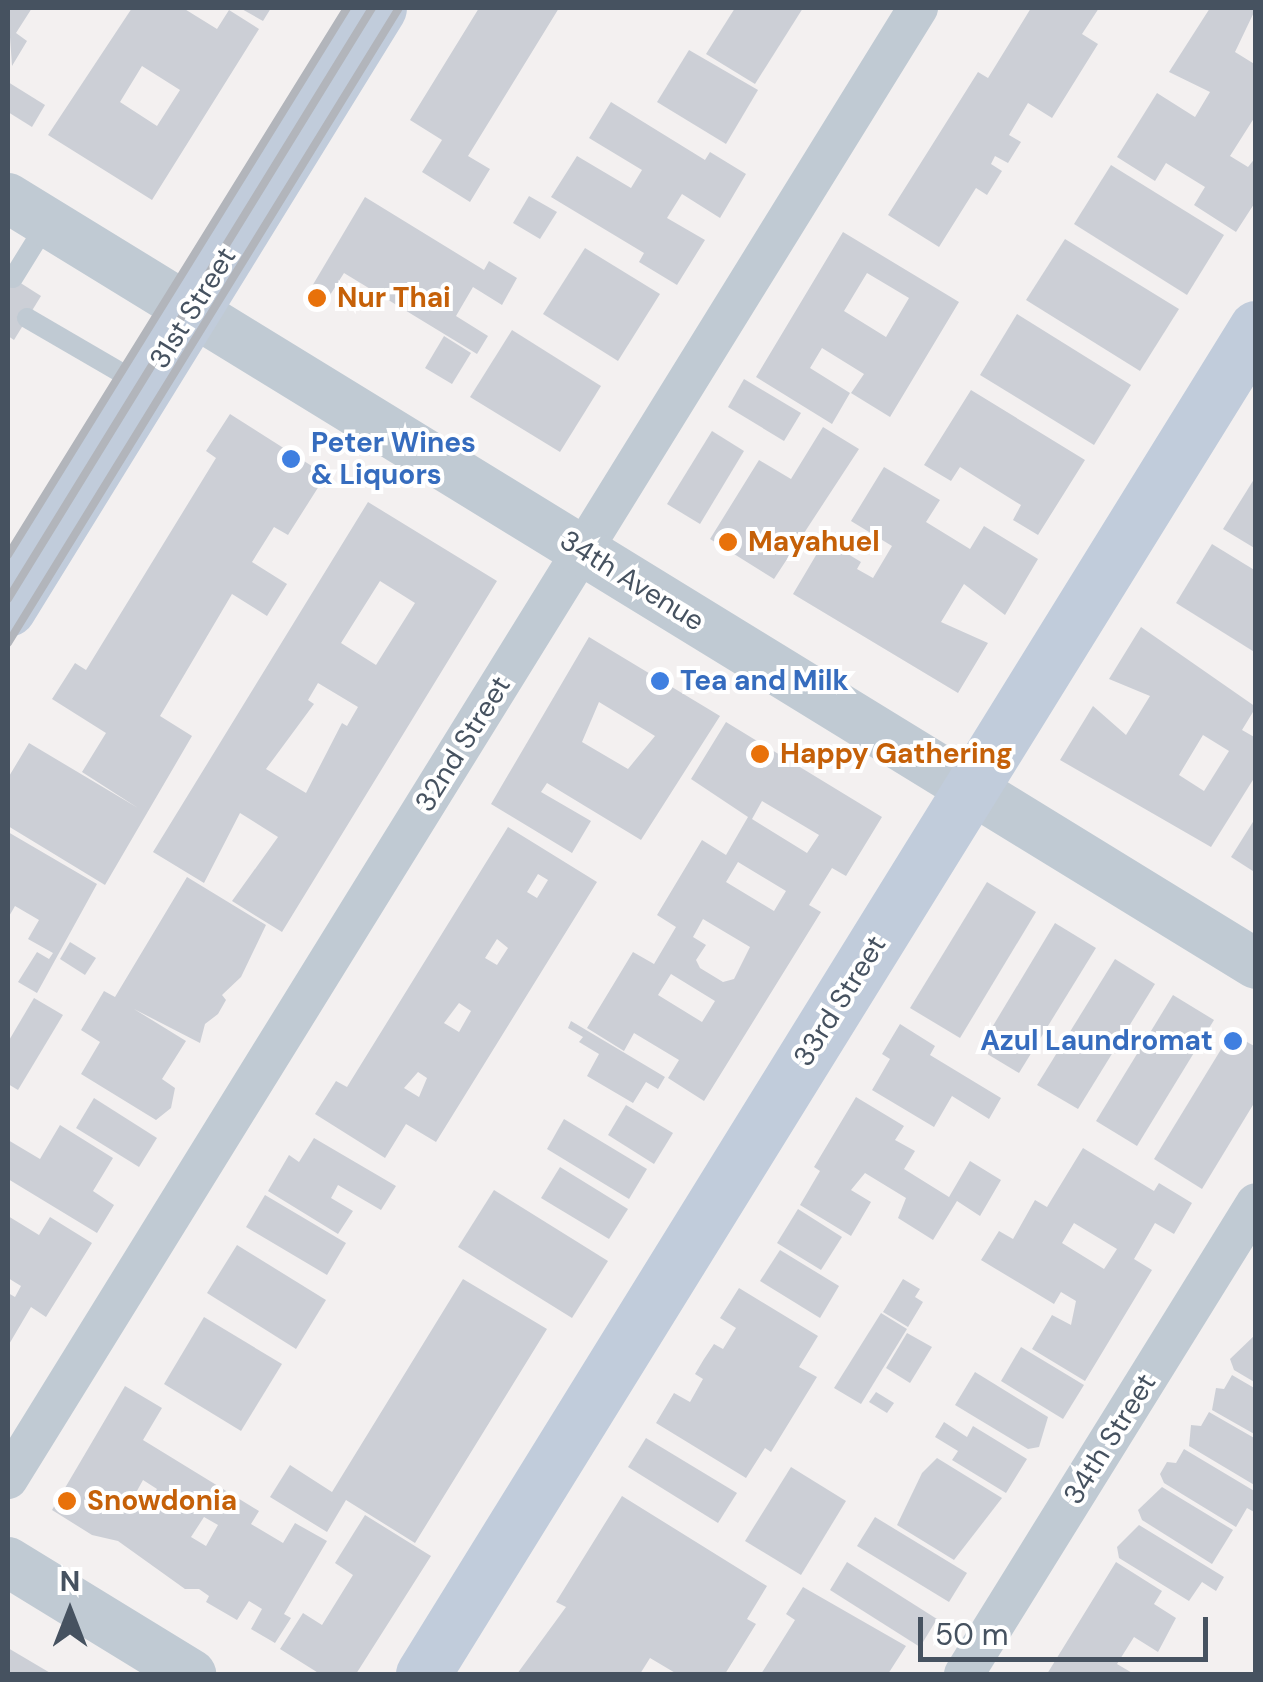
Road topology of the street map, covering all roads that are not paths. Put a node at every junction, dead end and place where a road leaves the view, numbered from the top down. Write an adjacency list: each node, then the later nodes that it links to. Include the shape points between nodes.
1 (379, 8): 5 (main road, 31st Street)
2 (918, 8): 9 (street, 32nd Street)
3 (27, 210): 4 (lane); 5 (street, 34th Avenue)
4 (13, 278)
5 (192, 311): 8 (main road, 31st Street); 9 (street, 34th Avenue)
6 (27, 318): 8 (lane)
7 (1256, 328): 11 (main road, 33rd Street)
8 (145, 387): 10 (main road, 31st Street)
9 (582, 551): 11 (street, 34th Avenue); 14 (street, 32nd Street)
10 (8, 609)
11 (970, 790): 12 (street, 34th Avenue); 17 (main road, 33rd Street)
12 (1256, 964)
13 (1256, 1203): 18 (street, 34th Street)
14 (8, 1479)
15 (8, 1562): 16 (street)
16 (191, 1674)
17 (424, 1674)
18 (964, 1674)

